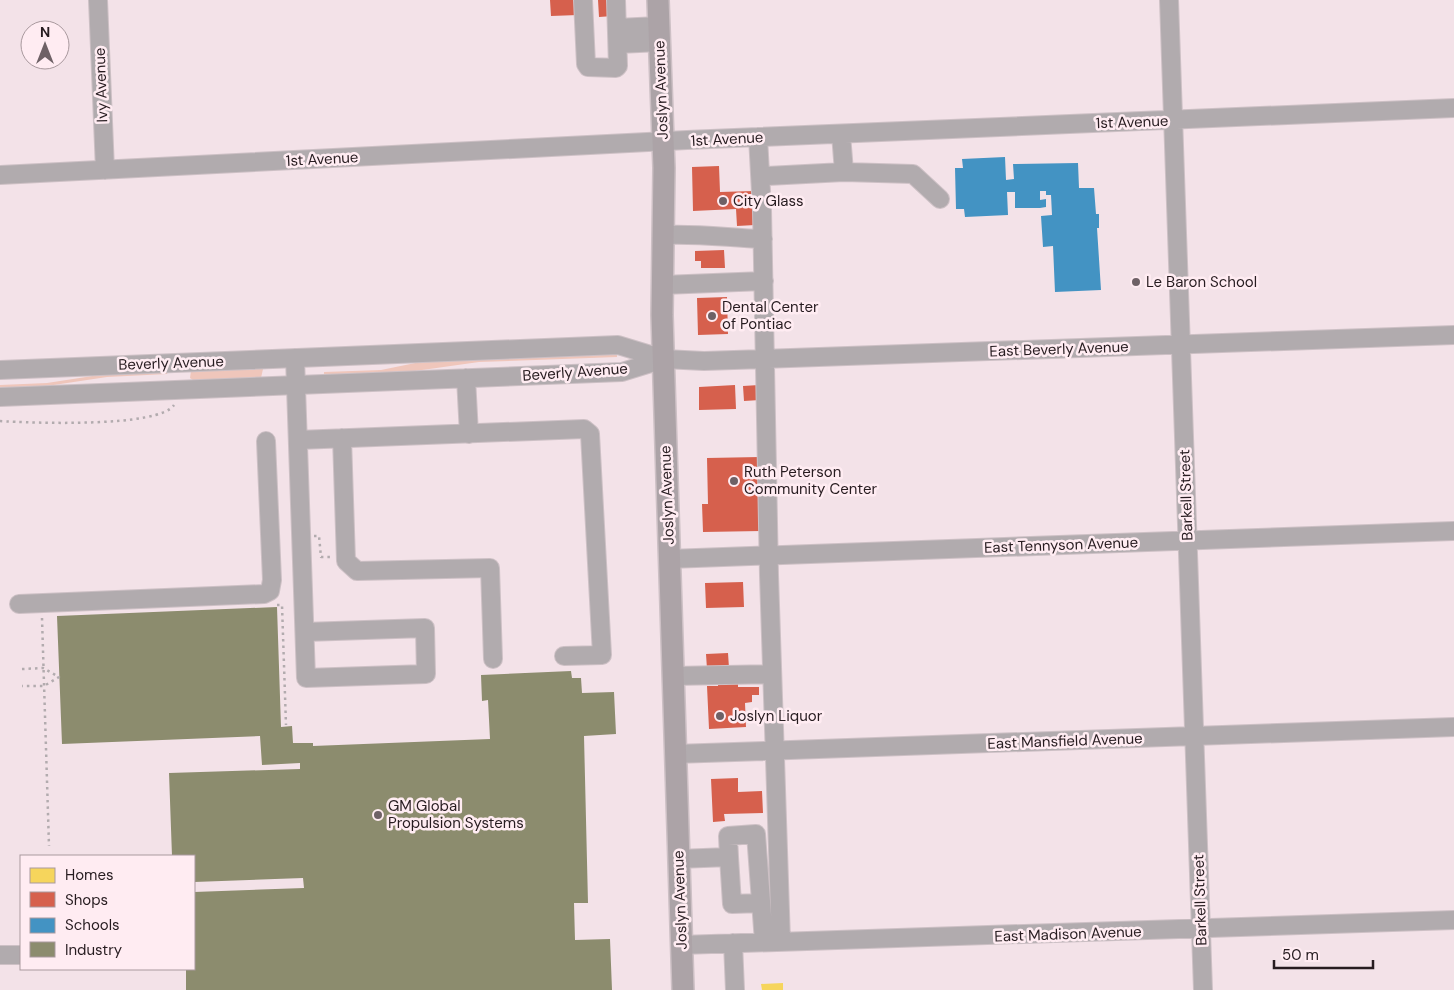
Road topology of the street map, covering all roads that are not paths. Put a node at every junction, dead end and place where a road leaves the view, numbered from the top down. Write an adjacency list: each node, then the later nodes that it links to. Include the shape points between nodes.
1 (98, 0): 13 (street, Ivy Avenue)
2 (584, 0): 7 (street, via 588,67 618,66)
3 (616, 0): 7 (street)
4 (658, 0): 6 (main road, Joslyn Avenue)
5 (1169, 0): 9 (street, Barkell Street)
6 (659, 34): 7 (street); 12 (main road, Joslyn Avenue)
7 (617, 36)
8 (1454, 108): 9 (street, 1st Avenue)
9 (1173, 120): 10 (street, 1st Avenue); 23 (street, Barkell Street)
10 (841, 134): 11 (street, 1st Avenue); 14 (street)
11 (758, 137): 12 (street, 1st Avenue); 19 (street)
12 (663, 143): 13 (street, 1st Avenue); 18 (main road, Joslyn Avenue)
13 (105, 170): 15 (street, 1st Avenue)
14 (844, 172): 16 (street); 17 (street, via 913,174)
15 (0, 175)
16 (767, 176)
17 (940, 199)
18 (663, 235): 19 (street, via 693,233 715,238); 21 (main road, Joslyn Avenue)
19 (763, 239): 20 (street)
20 (764, 281): 21 (street); 26 (street)
21 (663, 285): 25 (main road, Joslyn Avenue)
22 (1454, 335): 23 (street, East Beverly Avenue)
23 (1181, 344): 26 (street, East Beverly Avenue); 38 (street, Barkell Street)
24 (295, 358): 25 (street, Beverly Avenue, via 618,345); 27 (street, Beverly Avenue); 30 (street)
25 (664, 359): 26 (street, East Beverly Avenue); 29 (street, Beverly Avenue, via 622,372); 40 (main road, Joslyn Avenue)
26 (766, 359): 39 (street)
27 (180, 362): 28 (street, Beverly Avenue); 31 (street, via 179,372 174,378 112,381)
28 (0, 370)
29 (466, 378): 30 (street, Beverly Avenue); 33 (street)
30 (296, 385): 31 (street, Beverly Avenue); 35 (street)
31 (43, 395): 32 (street, Beverly Avenue)
32 (0, 397)
33 (469, 434): 34 (street); 43 (street, via 584,429 590,434 602,655)
34 (342, 438): 35 (street); 44 (street, via 346,561 357,571 490,568)
35 (298, 440): 42 (street)
36 (266, 441): 41 (street, via 270,591 264,594)
37 (1454, 531): 38 (street, East Tennyson Avenue)
38 (1187, 541): 39 (street, East Tennyson Avenue); 48 (street, Barkell Street)
39 (769, 555): 40 (street, East Tennyson Avenue); 45 (street)
40 (669, 558): 46 (main road, Joslyn Avenue)
41 (20, 604)
42 (305, 632): 42 (street, via 306,678 426,674 425,628)
43 (564, 656)
44 (493, 659)
45 (772, 674): 46 (street); 49 (street)
46 (673, 676): 50 (main road, Joslyn Avenue)
47 (1454, 727): 48 (street, East Mansfield Avenue)
48 (1194, 736): 49 (street, East Mansfield Avenue); 55 (street, Barkell Street)
49 (774, 751): 50 (street, East Mansfield Avenue); 56 (street)
50 (675, 754): 52 (main road, Joslyn Avenue)
51 (729, 857): 52 (street); 53 (street, via 732,904); 53 (street, via 728,836 756,834)
52 (678, 859): 58 (main road, Joslyn Avenue)
53 (761, 903): 56 (street)
54 (1454, 920): 55 (street, East Madison Avenue)
55 (1200, 929): 56 (street, East Madison Avenue); 63 (street, Barkell Street)
56 (773, 942): 57 (street, East Madison Avenue)
57 (733, 943): 58 (street, East Madison Avenue); 62 (street)
58 (681, 945): 61 (main road, Joslyn Avenue)
59 (20, 954): 60 (street)
60 (0, 955)
61 (683, 990)
62 (735, 990)
63 (1203, 990)

